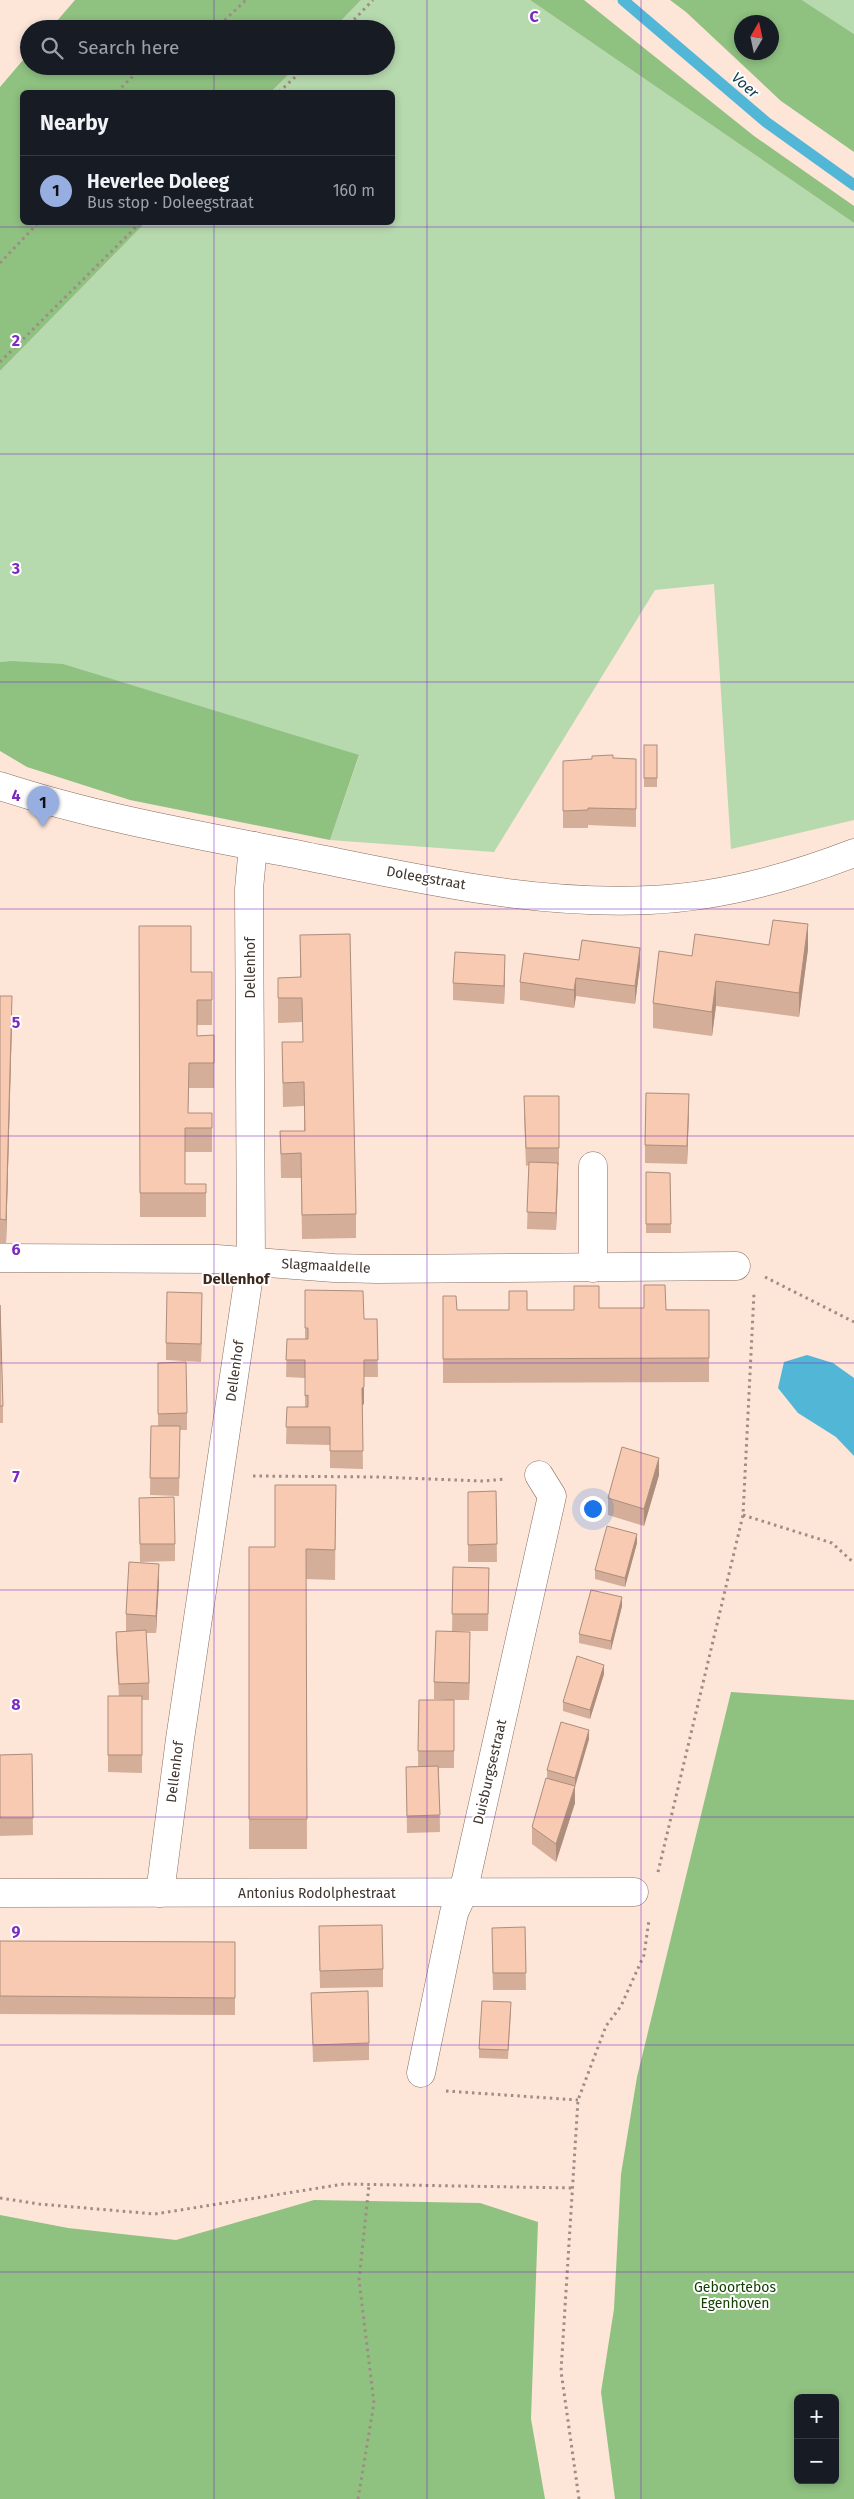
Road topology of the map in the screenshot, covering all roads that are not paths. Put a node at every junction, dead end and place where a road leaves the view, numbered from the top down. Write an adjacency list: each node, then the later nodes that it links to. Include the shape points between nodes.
1 (0, 786): 2 (street, Doleegstraat, via 103,816)
2 (253, 846): 3 (street, Doleegstraat, via 520,895 603,901 702,895 796,874); 6 (street, Dellenhof, via 249,889)
3 (854, 853)
4 (593, 1166): 7 (street)
5 (0, 1258): 6 (street, Slagmaaldelle)
6 (251, 1262): 7 (street, Slagmaaldelle, via 360,1269); 11 (street, Dellenhof, via 181,1729)
7 (593, 1268): 8 (street, Slagmaaldelle)
8 (745, 1269)
9 (539, 1475): 12 (street, Duisburgsestraat, via 552,1496)
10 (645, 1887): 12 (street, Antonius Rodolphestraat)
11 (160, 1892): 12 (street, Antonius Rodolphestraat); 13 (street, Antonius Rodolphestraat)
12 (462, 1893): 14 (street, Duisburgsestraat, via 454,1913)
13 (0, 1894)
14 (421, 2073)

